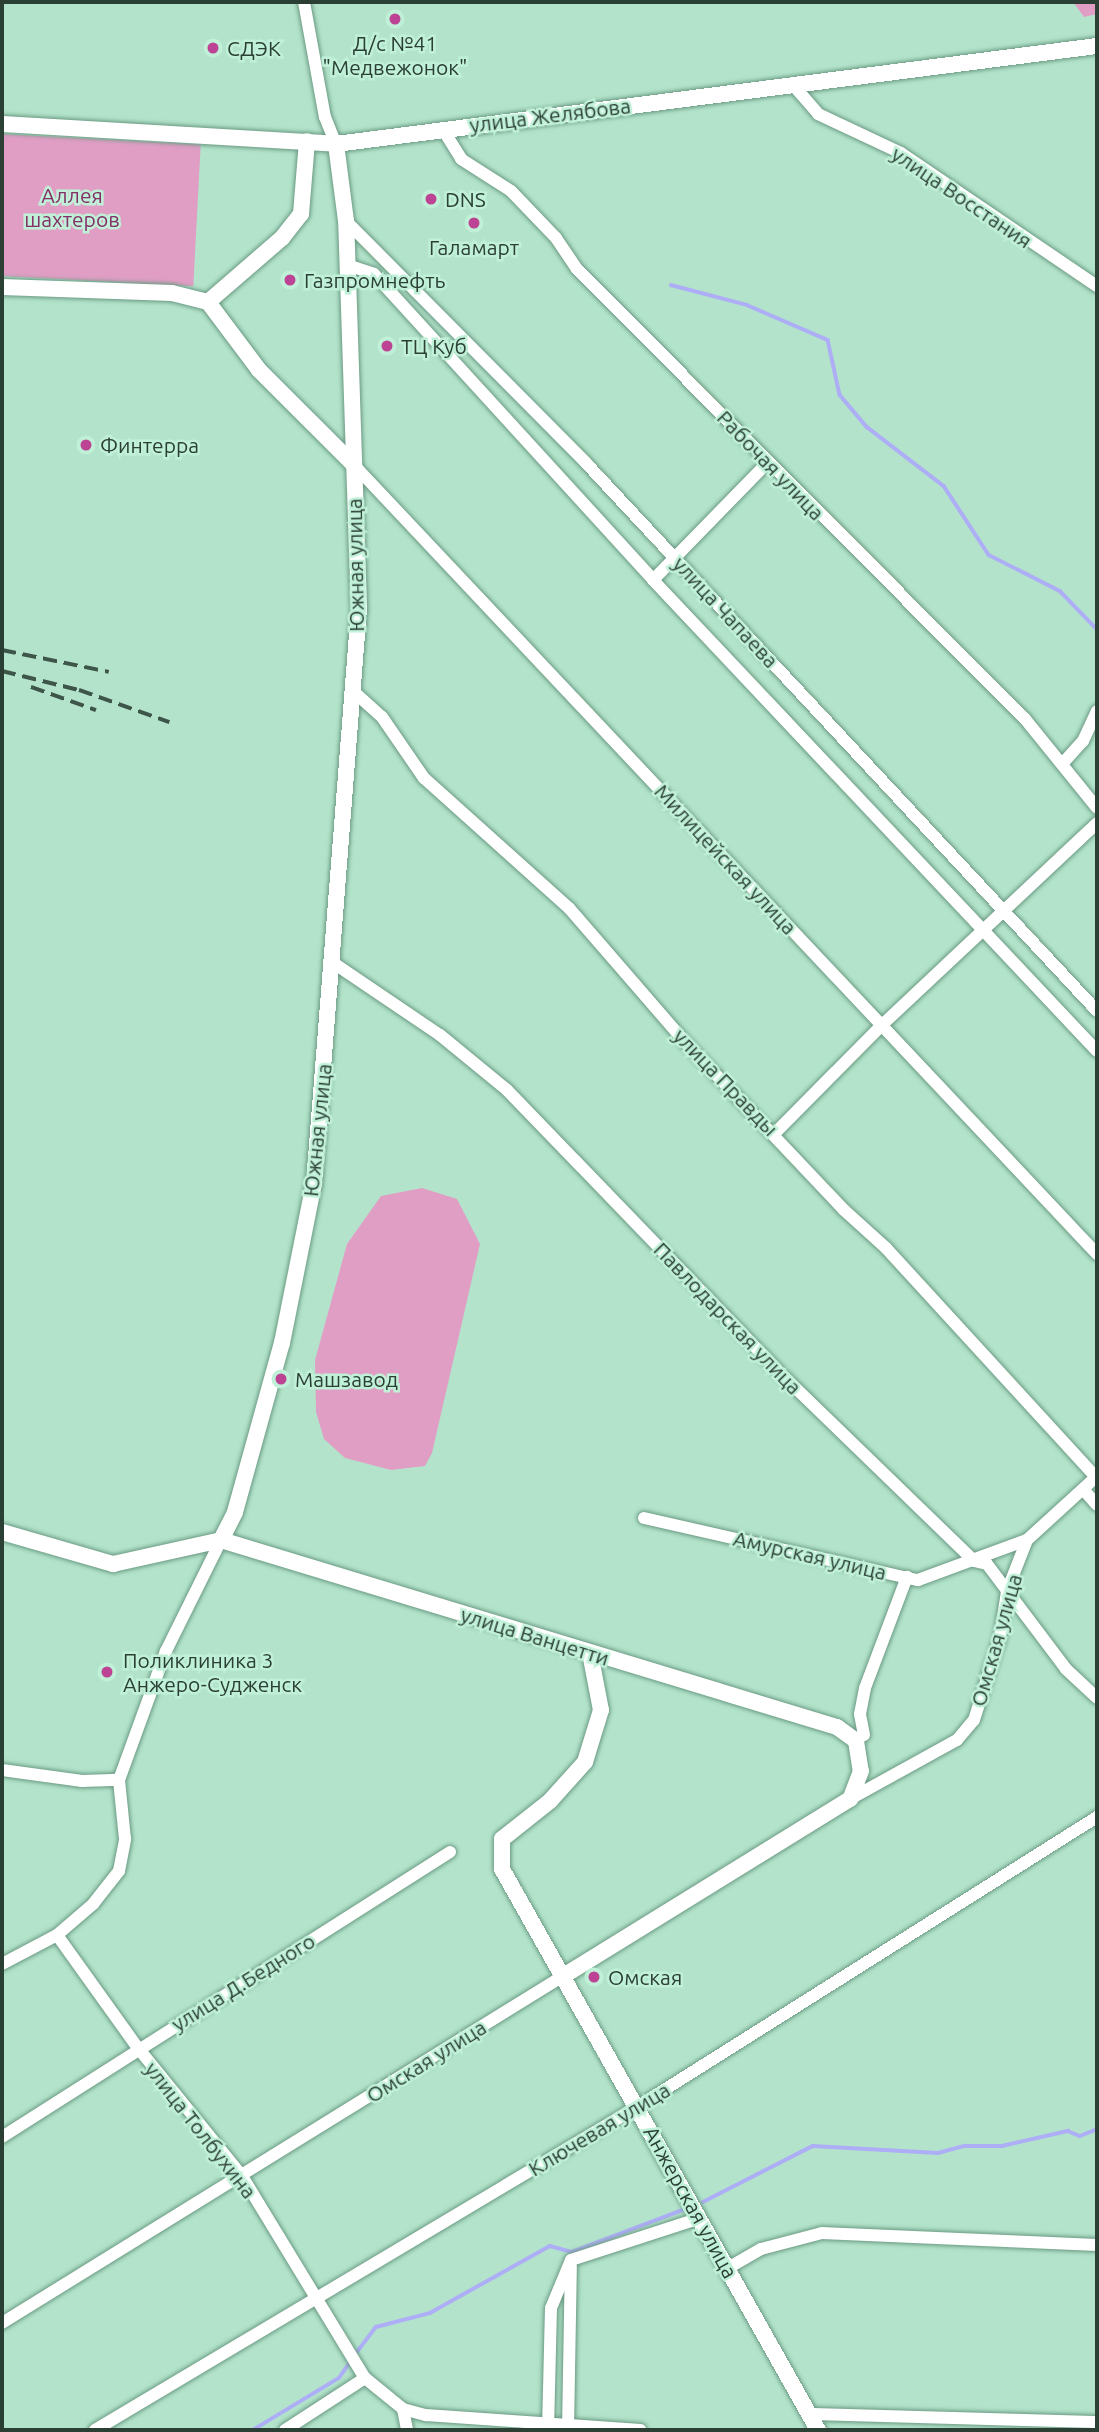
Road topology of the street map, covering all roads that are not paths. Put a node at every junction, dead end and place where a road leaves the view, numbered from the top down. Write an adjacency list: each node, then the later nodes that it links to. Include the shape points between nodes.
1 (304, 2): 7 (street, via 325,117)
2 (1097, 46): 3 (street, улица Желябова)
3 (794, 86): 5 (street, улица Желябова); 10 (street, улица Восстания, via 818,114 901,153)
4 (2, 124): 6 (street, улица Желябова)
5 (442, 128): 7 (street, улица Желябова); 13 (street, Рабочая улица, via 461,159 511,191 556,238 577,269)
6 (307, 141): 7 (street, улица Желябова); 12 (street, via 301,214 282,238)
7 (336, 144): 8 (street, Южная улица)
8 (346, 221): 9 (street, Южная улица); 15 (street, улица Чапаева)
9 (347, 265): 14 (street, Южная улица); 16 (street, улица Чапаева, via 374,274)
10 (1097, 286)
11 (2, 287): 12 (street, via 172,293)
12 (208, 302): 14 (street, via 259,370)
13 (768, 462): 15 (street); 19 (street, Рабочая улица, via 1025,719)
14 (354, 465): 17 (street, Южная улица, via 359,609); 26 (street, Милицейская улица)
15 (674, 558): 16 (street); 22 (street, улица Чапаева)
16 (653, 580): 23 (street, улица Чапаева)
17 (353, 691): 24 (street, Южная улица); 28 (street, улица Правды, via 382,717 424,778 569,908 679,1034)
18 (1097, 710): 19 (street, via 1083,741)
19 (1063, 763): 20 (street, Рабочая улица)
20 (1097, 808)
21 (1097, 823): 22 (street)
22 (1005, 913): 23 (street); 25 (street, улица Чапаева)
23 (984, 932): 26 (street); 27 (street, улица Чапаева)
24 (332, 962): 35 (street, Южная улица, via 314,1183 282,1343 235,1512); 37 (street, Павлодарская улица, via 440,1035 507,1090 777,1370)
25 (1097, 1012)
26 (882, 1025): 28 (street); 29 (street, Милицейская улица)
27 (1097, 1051)
28 (776, 1132): 30 (street, улица Правды)
29 (1097, 1254)
30 (1096, 1477): 31 (street)
31 (1083, 1489): 32 (street); 36 (street)
32 (1097, 1505)
33 (644, 1518): 38 (street, Амурская улица)
34 (2, 1532): 35 (street, via 113,1564)
35 (221, 1540): 40 (street, улица Ванцетти); 44 (street, Южная улица, via 166,1651)
36 (1027, 1540): 37 (street, Амурская улица); 39 (street, Омская улица)
37 (974, 1561): 38 (street, Амурская улица, via 918,1580); 39 (street, Павлодарская улица, via 987,1564)
38 (907, 1577): 42 (street, via 865,1688 860,1714)
39 (1007, 1591): 41 (street, Павлодарская улица, via 1066,1669); 45 (street, Омская улица, via 1000,1637 974,1720 957,1740)
40 (590, 1653): 45 (street, улица Ванцетти, via 837,1727 856,1741 861,1771); 50 (street, Анжерская улица, via 601,1710 585,1762 550,1801 502,1839 502,1869)
41 (1097, 1698)
42 (864, 1735)
43 (2, 1770): 44 (street, via 82,1781)
44 (119, 1780): 48 (street, via 125,1839 119,1871 93,1904)
45 (850, 1799): 50 (street, Омская улица)
46 (1097, 1817): 52 (street, Ключевая улица)
47 (450, 1852): 51 (street, улица Д.Бедного)
48 (57, 1935): 49 (street); 51 (street, улица Толбухина)
49 (2, 1964)
50 (562, 1976): 52 (street, Анжерская улица); 54 (street, Омская улица)
51 (138, 2048): 53 (street, улица Д.Бедного); 54 (street, улица Толбухина)
52 (637, 2107): 55 (street, Анжерская улица); 59 (street, Ключевая улица)
53 (2, 2137)
54 (242, 2176): 59 (street, улица Толбухина); 60 (street, Омская улица)
55 (701, 2217): 57 (street); 58 (street, Анжерская улица)
56 (1097, 2245): 58 (street, via 822,2233 761,2249)
57 (571, 2260): 65 (street, via 551,2308); 66 (street)
58 (728, 2267): 63 (street, Анжерская улица)
59 (316, 2298): 61 (street, улица Толбухина); 67 (street, Ключевая улица)
60 (2, 2323)
61 (365, 2378): 62 (street, улица Толбухина); 68 (street)
62 (403, 2409): 65 (street); 69 (street)
63 (810, 2414): 64 (street); 71 (street, Анжерская улица)
64 (1097, 2422)
65 (548, 2426): 66 (street)
66 (568, 2428): 70 (street)
67 (95, 2430)
68 (285, 2430)
69 (407, 2430)
70 (640, 2430)
71 (818, 2430)

